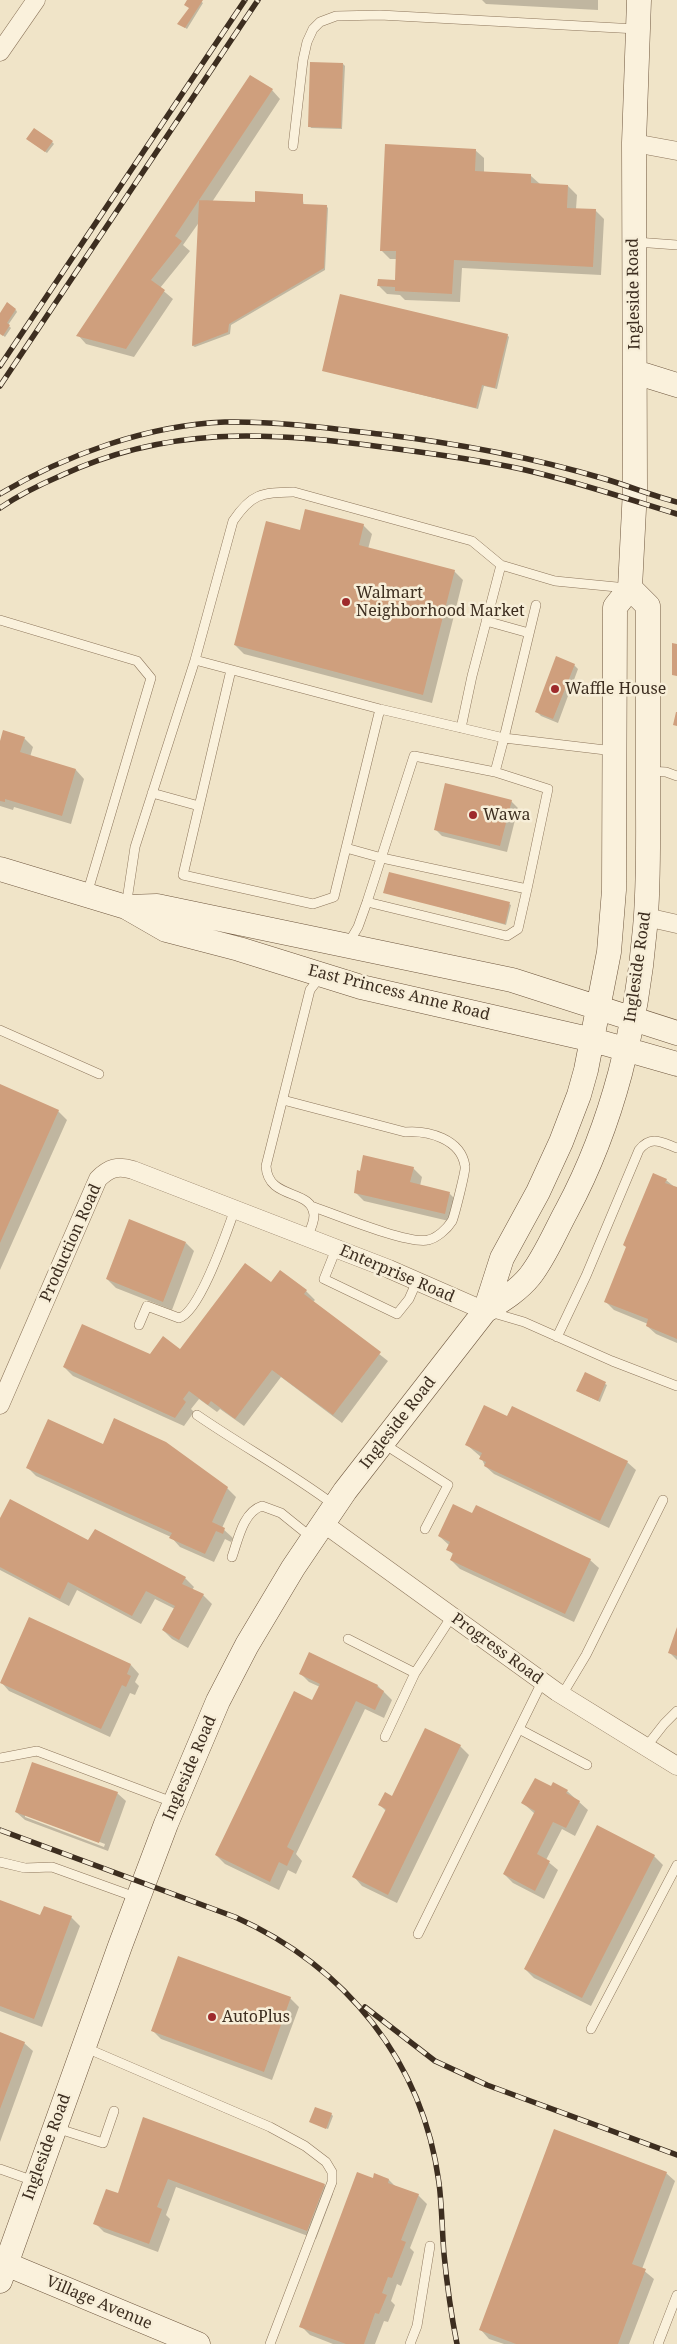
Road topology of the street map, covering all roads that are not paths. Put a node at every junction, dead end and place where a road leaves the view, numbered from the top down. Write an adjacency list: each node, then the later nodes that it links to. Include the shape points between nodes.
1 (36, 0): 4 (street)
2 (639, 0): 3 (street, Ingleside Road)
3 (637, 29): 5 (street, Ingleside Road); 6 (lane, via 380,15 336,16 320,22 307,42)
4 (0, 52)
5 (634, 143): 7 (street); 8 (street, Ingleside Road)
6 (293, 146)
7 (677, 151)
8 (633, 242): 9 (lane); 10 (street, Ingleside Road)
9 (677, 245)
10 (635, 372): 11 (street); 13 (street, Ingleside Road, via 635,489)
11 (677, 385)
12 (501, 565): 13 (lane, via 555,581); 16 (lane); 18 (lane, via 472,541 294,492 269,493 246,502 233,521)
13 (630, 588): 23 (street, Ingleside Road, via 615,607); 24 (street, Ingleside Road, via 648,606)
14 (536, 605): 17 (lane)
15 (0, 620): 33 (lane, via 137,661 150,678)
16 (486, 621): 17 (lane); 21 (lane)
17 (529, 633): 22 (lane)
18 (195, 660): 19 (lane); 27 (lane)
19 (231, 670): 20 (lane); 28 (lane)
20 (380, 709): 21 (lane); 29 (lane)
21 (461, 728): 22 (lane)
22 (504, 738): 23 (lane); 25 (lane)
23 (614, 751): 40 (street, Ingleside Road, via 614,890 609,952)
24 (648, 771): 26 (lane); 36 (street, Ingleside Road)
25 (495, 772): 30 (lane, via 414,756); 32 (lane, via 548,789)
26 (677, 776)
27 (152, 794): 28 (lane); 35 (lane, via 135,847)
28 (199, 806): 29 (lane, via 183,875 313,904 334,897)
29 (346, 848): 30 (lane)
30 (382, 858): 32 (lane); 34 (lane)
31 (0, 869): 33 (street, East Princess Anne Road)
32 (527, 889): 34 (lane, via 518,929 507,936)
33 (86, 895): 35 (street, East Princess Anne Road)
34 (367, 902): 38 (lane)
35 (126, 907): 38 (street, East Princess Anne Road, via 157,906); 39 (street, East Princess Anne Road, via 166,930)
36 (646, 916): 37 (street); 41 (street, Ingleside Road)
37 (677, 924)
38 (347, 945): 40 (street, East Princess Anne Road, via 512,980)
39 (322, 975): 44 (street, East Princess Anne Road, via 361,987); 48 (lane, via 310,990)
40 (599, 1007): 41 (street, East Princess Anne Road); 44 (street, Ingleside Road)
41 (632, 1017): 43 (street, East Princess Anne Road); 45 (street, Ingleside Road)
42 (0, 1030): 47 (lane)
43 (677, 1033)
44 (593, 1040): 45 (street, East Princess Anne Road); 55 (street, Ingleside Road, via 584,1078 561,1142 502,1258)
45 (626, 1048): 46 (street, East Princess Anne Road); 55 (street, Ingleside Road, via 592,1154 553,1237 530,1276)
46 (677, 1064)
47 (99, 1074)
48 (282, 1100): 50 (lane, via 266,1176 271,1184 306,1200); 50 (lane, via 450,1141 466,1167 452,1221 442,1233 428,1240 410,1240)
49 (677, 1148): 57 (lane, via 655,1139 645,1142 639,1150)
50 (311, 1206): 52 (lane, via 314,1214)
51 (235, 1209): 52 (street, Production Road); 56 (lane, via 221,1249 195,1303 179,1318 147,1306); 59 (street, Production Road, via 123,1167 105,1172 98,1179)
52 (308, 1237): 53 (street, Enterprise Road)
53 (336, 1248): 54 (street, Enterprise Road); 54 (lane, via 324,1278 397,1314)
54 (417, 1281): 55 (street, Enterprise Road)
55 (485, 1311): 57 (lane, via 524,1322); 61 (street, Ingleside Road)
56 (139, 1326)
57 (557, 1337): 58 (lane)
58 (677, 1386)
59 (0, 1405)
60 (196, 1415): 63 (lane, via 294,1475)
61 (381, 1442): 63 (street, Ingleside Road); 64 (lane, via 448,1485)
62 (663, 1500): 70 (lane, via 590,1647)
63 (323, 1522): 65 (lane, via 262,1506 254,1508 244,1524); 66 (street, Progress Road); 78 (street, Ingleside Road, via 243,1653 218,1701)
64 (425, 1529)
65 (232, 1557)
66 (452, 1616): 68 (lane); 69 (street, Progress Road)
67 (348, 1639): 68 (lane)
68 (415, 1673): 73 (lane)
69 (542, 1682): 70 (street, Progress Road); 72 (lane)
70 (562, 1695): 74 (street, Progress Road)
71 (677, 1711): 74 (lane)
72 (519, 1729): 76 (lane); 82 (lane)
73 (385, 1737)
74 (646, 1747): 77 (street, Progress Road)
75 (0, 1758): 78 (lane, via 37,1751)
76 (587, 1765)
77 (677, 1766)
78 (175, 1803): 81 (street, Ingleside Road)
79 (0, 1862): 81 (lane, via 25,1868 52,1866)
80 (677, 1865): 83 (lane)
81 (138, 1898): 84 (street, Ingleside Road)
82 (418, 1934)
83 (591, 2029)
84 (83, 2047): 86 (street, Ingleside Road); 93 (lane, via 270,2126 326,2162 332,2172 332,2182)
85 (114, 2111): 86 (lane, via 102,2143)
86 (54, 2127): 88 (street, Ingleside Road)
87 (0, 2169): 88 (lane)
88 (35, 2181): 90 (street, Ingleside Road)
89 (430, 2246): 94 (lane, via 417,2326)
90 (2, 2269): 92 (street, Village Avenue)
91 (677, 2295): 95 (lane)
92 (198, 2344)
93 (270, 2344)
94 (410, 2344)
95 (658, 2344)

